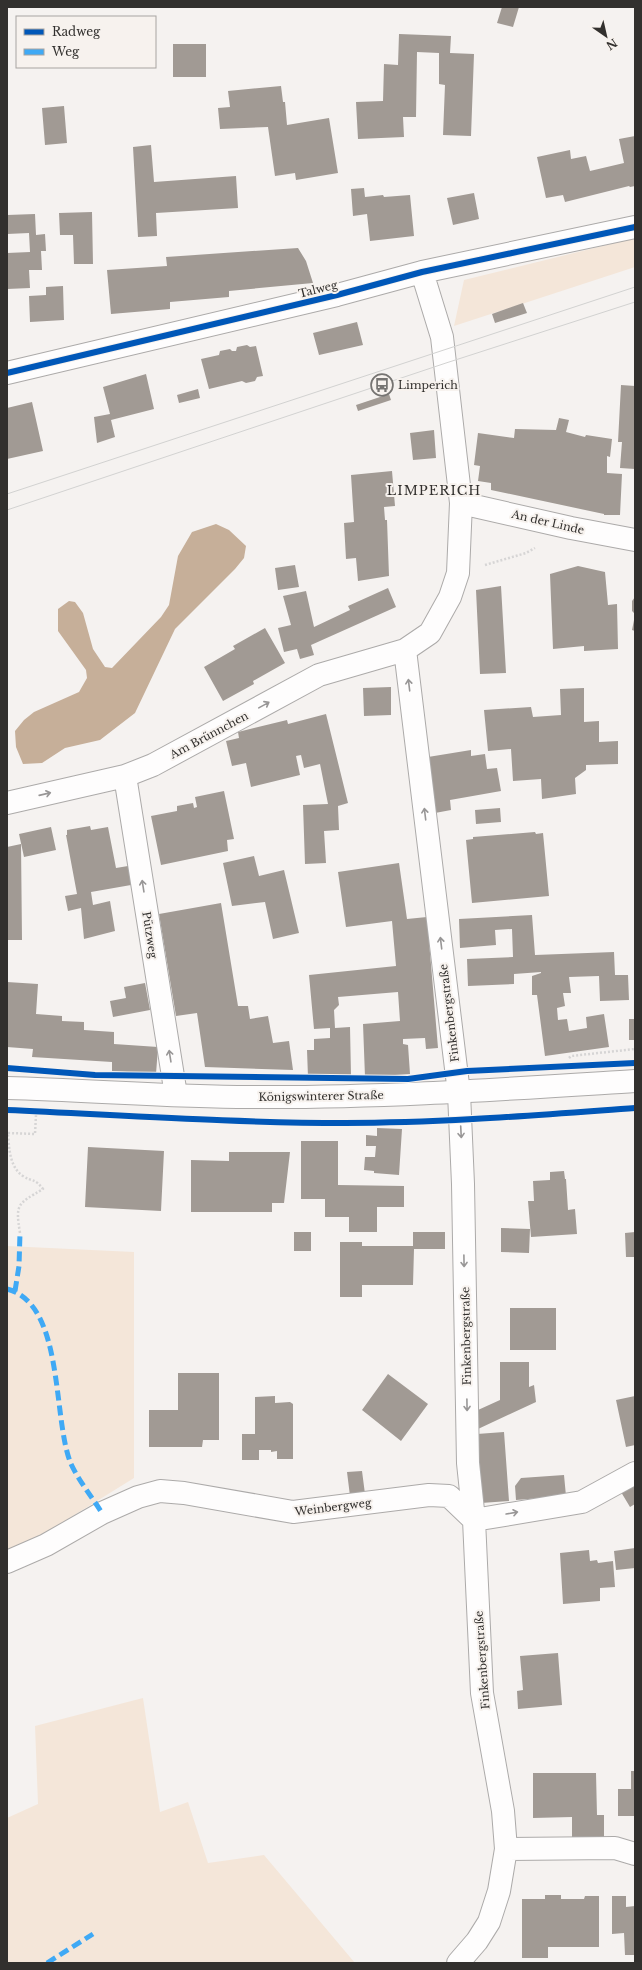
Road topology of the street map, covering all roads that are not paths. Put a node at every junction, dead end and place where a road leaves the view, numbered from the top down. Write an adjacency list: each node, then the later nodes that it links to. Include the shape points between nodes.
1 (635, 227): 2 (street, Talweg)
2 (422, 272): 3 (street, Talweg, via 337,295); 4 (street, via 442,337)
3 (7, 373)
4 (461, 503): 5 (street, An der Linde); 6 (street, via 458,573 450,597 430,633)
5 (635, 540)
6 (405, 650): 7 (street, Am Brünnchen, one-way to 6, via 153,766 319,675); 11 (street, Finkenbergstraße, one-way to 6)
7 (125, 776): 8 (street, Am Brünnchen, one-way to 7); 12 (street, Pützweg, one-way to 7)
8 (7, 803)
9 (635, 1081): 11 (street, Königswinterer Straße)
10 (7, 1088): 12 (street, Königswinterer Straße)
11 (459, 1093): 12 (street, Königswinterer Straße, via 324,1097); 14 (street, Finkenbergstraße, one-way to 14, via 468,1463)
12 (176, 1095)
13 (635, 1473): 14 (street, one-way to 13, via 582,1502)
14 (474, 1520): 15 (street, Weinbergweg, via 449,1496 429,1495 293,1512 160,1491 138,1497 102,1513 46,1545); 16 (street, Finkenbergstraße, via 482,1693 503,1811)
15 (7, 1562)
16 (506, 1849): 17 (street, via 615,1848); 18 (street, Finkenbergstraße, via 499,1891 489,1922)
17 (635, 1854)
18 (458, 1963)

